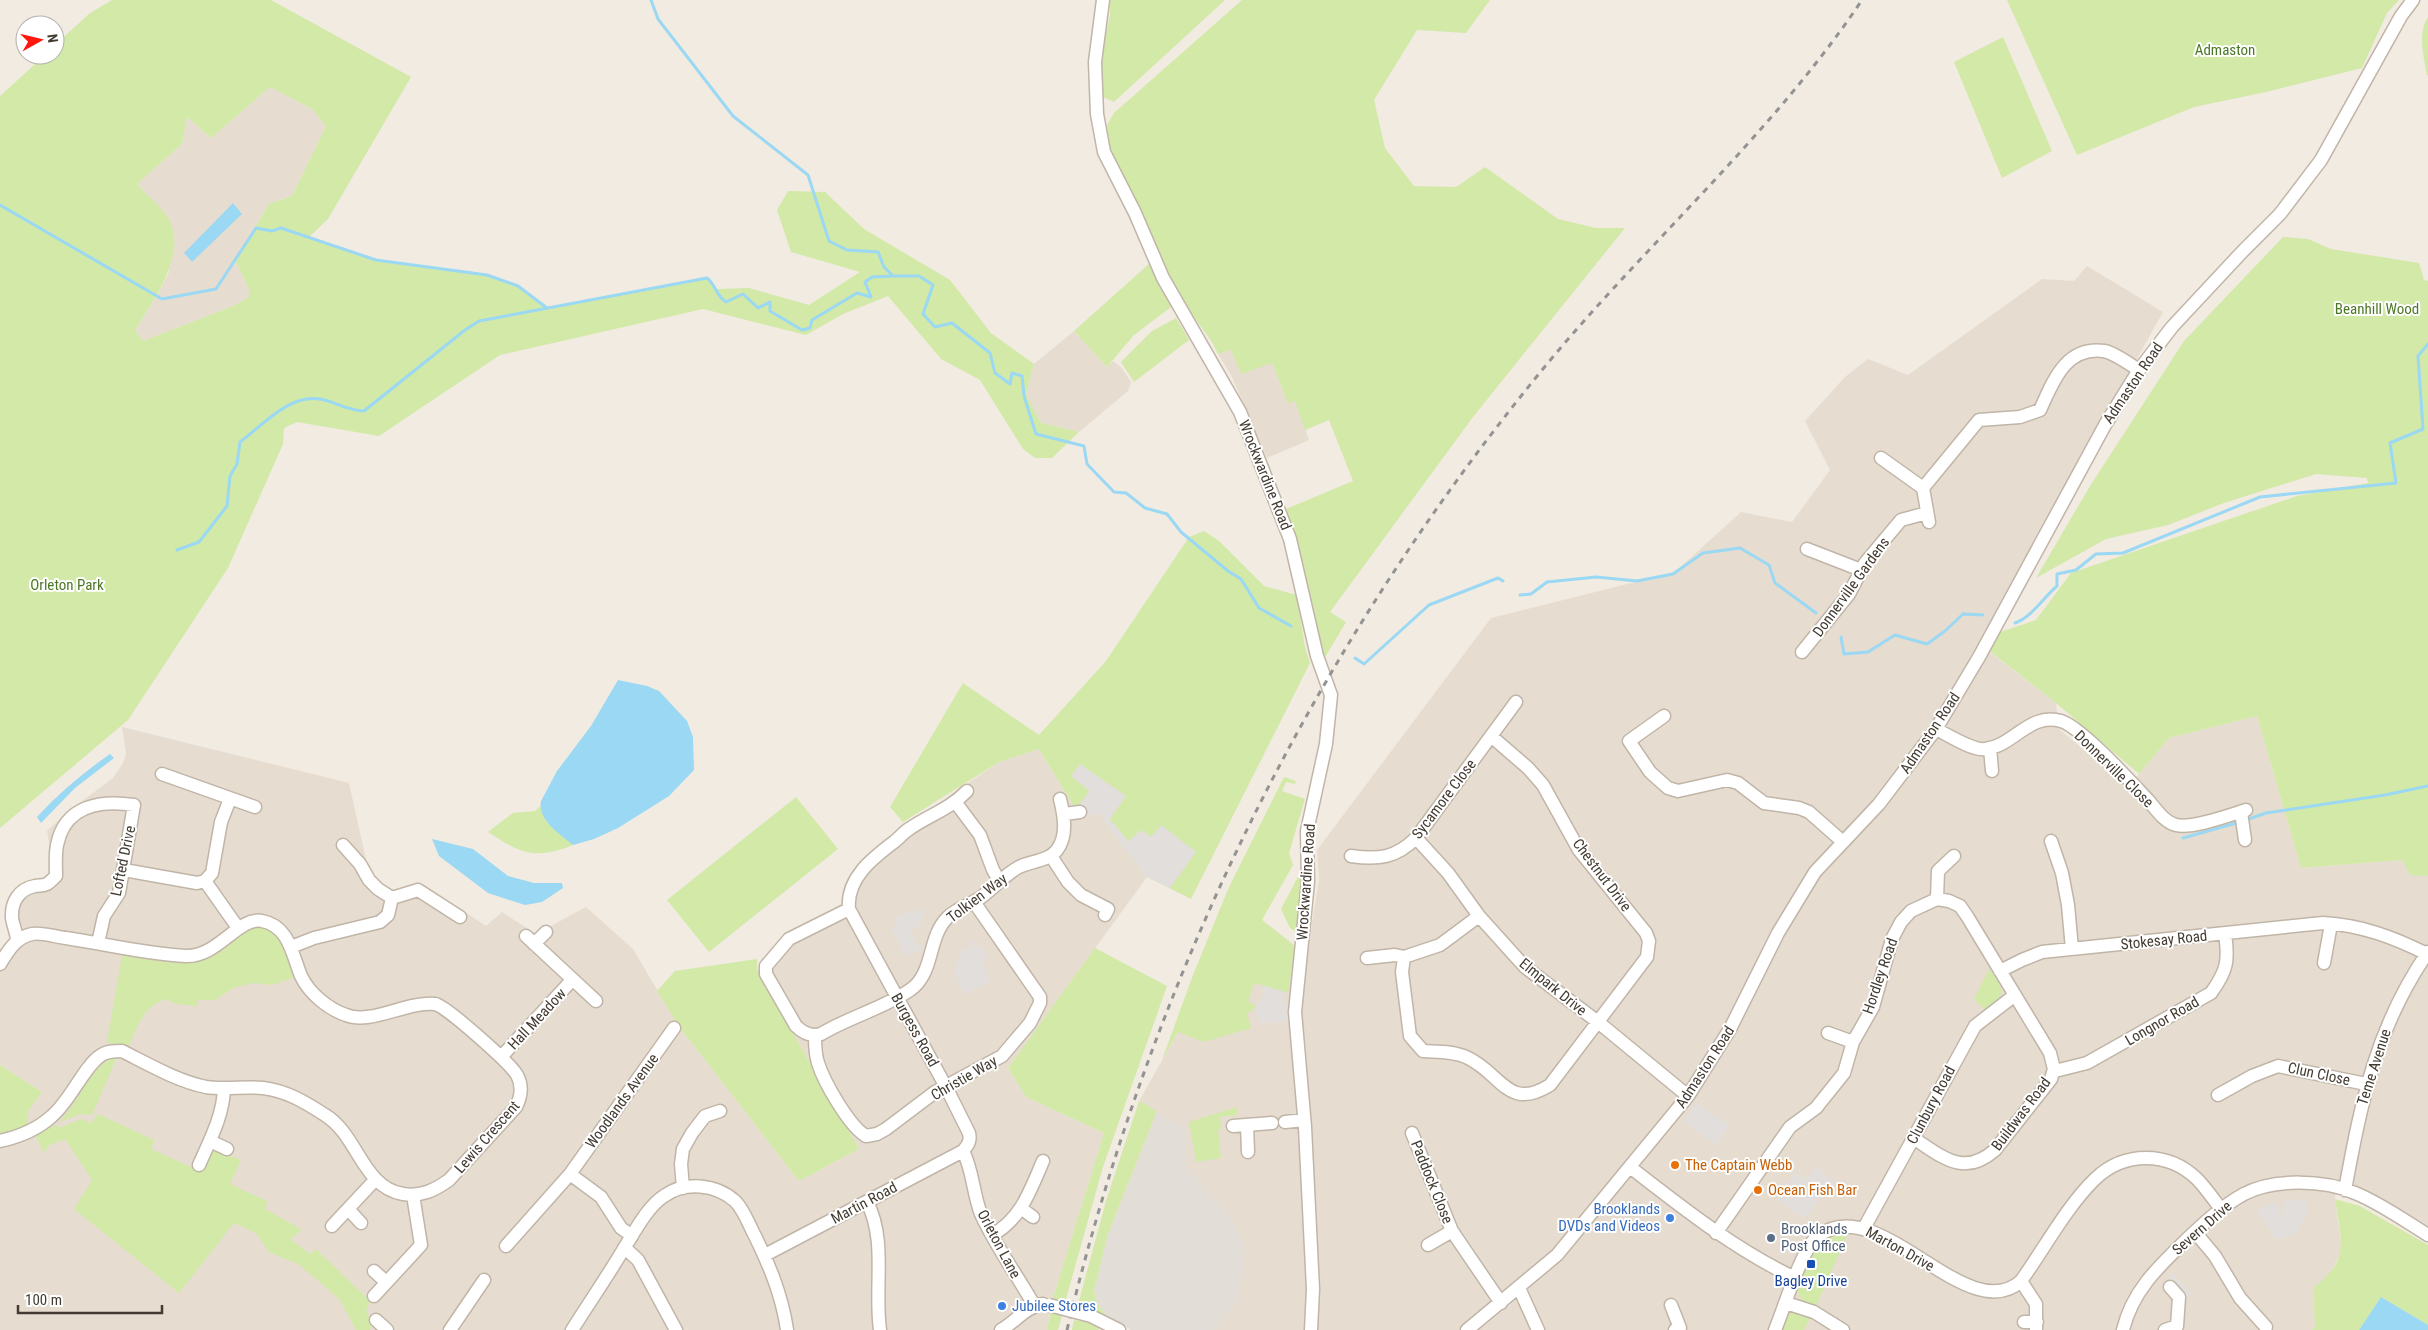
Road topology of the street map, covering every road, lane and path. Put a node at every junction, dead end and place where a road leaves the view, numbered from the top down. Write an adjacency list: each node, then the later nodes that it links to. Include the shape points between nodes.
1 (1104, 0): 72 (street, Wrockwardine Road, via 1095,62 1096,114 1104,152 1163,278 1240,412 1290,539 1317,656 1331,695 1326,744 1307,831 1308,882 1295,1012)
2 (2413, 0): 3 (street, Admaston Road, via 2381,50 2321,160 2280,214 2172,327)
3 (2139, 370): 5 (street, via 2105,351 2079,354 2059,369 2040,410 2020,417 1979,420); 11 (street, Admaston Road, via 2105,425)
4 (1881, 458): 5 (street)
5 (1923, 488): 7 (street, Donnerville Gardens, via 1928,517 1901,520)
6 (1807, 549): 7 (street)
7 (1861, 570): 8 (street, Donnerville Gardens, via 1849,594)
8 (1802, 652)
9 (1516, 702): 12 (street, Sycamore Close)
10 (1664, 716): 25 (street, via 1629,741 1650,772 1668,788 1678,791 1727,780 1738,783 1764,803 1809,812)
11 (1936, 729): 13 (street, via 1975,748); 25 (street, Admaston Road, via 1879,804)
12 (1491, 736): 24 (street, Sycamore Close); 59 (street, Chestnut Drive, via 1543,785 1579,850 1646,933 1650,950 1647,958)
13 (1990, 748): 14 (street); 23 (street, Donnerville Close, via 2031,724 2061,722 2080,734 2124,774 2170,822 2184,826 2243,812)
14 (1992, 771)
15 (162, 774): 17 (street)
16 (967, 791): 19 (street)
17 (230, 799): 20 (street); 33 (street, via 221,822 212,873)
18 (1060, 799): 22 (street)
19 (956, 803): 32 (street, via 980,835); 37 (street, via 909,829 878,852 863,868 852,888)
20 (255, 807)
21 (1080, 812): 22 (street)
22 (1064, 814): 28 (street, via 1064,832 1058,849)
23 (2245, 835)
24 (1416, 838): 29 (street, Sycamore Close, via 1396,854 1367,859); 39 (street, Elmpark Drive, via 1448,873)
25 (1843, 842): 70 (street, Admaston Road, via 1810,880 1778,933 1730,1029)
26 (343, 846): 34 (street, via 360,864 369,880)
27 (2049, 848): 48 (street, via 2062,873)
28 (1051, 856): 32 (street, Tolkien Way, via 1035,860); 38 (street, via 1081,895 1108,909)
29 (1351, 856)
30 (1954, 856): 35 (street, via 1938,872)
31 (124, 870): 33 (street, via 197,883); 45 (street, Lofted Drive, via 134,805 93,804 76,813 57,844 56,876 45,885 25,890 14,901 12,920); 46 (street, Lofted Drive, via 119,893 100,926)
32 (999, 880): 36 (street, Tolkien Way)
33 (205, 881): 42 (street)
34 (392, 898): 40 (street, via 418,890); 47 (street, via 388,915 380,922)
35 (1937, 899): 54 (street, via 1960,906); 63 (street, Hordley Road, via 1911,911 1901,922 1892,939 1873,1007)
36 (974, 902): 57 (street, Tolkien Way, via 947,917 938,932 925,973 912,989); 67 (street, Christie Way, via 1037,992 1040,1003 1030,1023 1002,1056)
37 (849, 909): 57 (street, Burgess Road); 62 (street, via 789,939 766,966 766,974 796,1026 804,1033)
38 (1105, 915)
39 (1479, 916): 50 (street, via 1440,945); 59 (street, Elmpark Drive, via 1525,967)
40 (460, 917)
41 (2331, 924): 44 (street, Stokesay Road); 49 (street, Stokesay Road, via 2347,924 2382,933); 52 (street)
42 (238, 928): 46 (street, Lewis Crescent, via 222,943 188,956); 47 (street, Lewis Crescent, via 250,922 268,922 283,931)
43 (546, 932): 55 (street, Hall Meadow, via 530,940)
44 (2225, 934): 48 (street, Stokesay Road); 65 (street, Longnor Road, via 2228,956 2223,976 2211,993 2087,1063)
45 (17, 941): 46 (street, Lewis Crescent, via 33,934); 53 (street)
46 (98, 943)
47 (291, 947): 64 (street, Lewis Crescent, via 302,978 315,995 346,1015 361,1017 422,1004 441,1006)
48 (2072, 949): 54 (street, Stokesay Road, via 2042,952)
49 (2427, 953): 66 (street, Teme Avenue, via 2384,1033)
50 (1404, 957): 51 (street); 59 (street, Chestnut Drive, via 1402,972 1410,1036 1415,1045 1423,1051 1466,1057 1514,1092 1525,1096 1550,1085)
51 (1368, 958)
52 (2324, 963)
53 (0, 964)
54 (2000, 971): 56 (street, Buildwas Road)
55 (572, 980): 58 (street, Hall Meadow); 64 (street, Hall Meadow)
56 (2015, 995): 65 (street, Buildwas Road, via 2050,1053); 78 (street, Clunbury Road, via 1975,1026)
57 (898, 997): 62 (street, Tolkien Way); 67 (street, Burgess Road)
58 (596, 1002)
59 (1598, 1022): 70 (street, Elmpark Drive)
60 (674, 1028): 87 (street, Woodlands Avenue)
61 (1828, 1032): 63 (street)
62 (816, 1036): 67 (street, Christie Way, via 815,1049 822,1072 851,1123 866,1136 886,1130)
63 (1853, 1042): 102 (street, Hordley Road, via 1844,1073 1830,1093 1790,1127)
64 (501, 1057): 91 (street, Lewis Crescent, via 519,1081 521,1098 516,1107 449,1180 438,1188)
65 (2054, 1069): 78 (street, Buildwas Road, via 2050,1079 1995,1150 1984,1159 1956,1163)
66 (2366, 1084): 69 (street, Clun Close, via 2278,1066); 90 (street, Teme Avenue)
67 (946, 1087): 82 (street, Burgess Road, via 970,1139)
68 (224, 1089): 79 (street, Lewis Crescent, via 195,1084 122,1051 108,1051 99,1056 70,1098 51,1117 14,1138); 80 (street, via 224,1103); 88 (street, Lewis Crescent, via 262,1088 294,1096 338,1126)
69 (2218, 1095)
70 (1688, 1096): 86 (street, Admaston Road)
71 (720, 1111): 89 (street, via 705,1116 683,1149)
72 (1304, 1120): 73 (street); 134 (street, Wrockwardine Road, via 1313,1289)
73 (1285, 1122)
74 (1272, 1123): 75 (street)
75 (1247, 1125): 76 (street); 83 (street)
76 (1233, 1126)
77 (1412, 1132): 100 (street, Paddock Close)
78 (1913, 1138): 99 (street, Clunbury Road)
79 (0, 1141)
80 (210, 1141): 81 (street); 85 (street)
81 (227, 1148)
82 (962, 1151): 92 (street, Martin Road); 103 (street, Orleton Lane, via 981,1213)
83 (1248, 1152)
84 (1043, 1161): 93 (street)
85 (199, 1165)
86 (1630, 1167): 102 (street); 116 (street, Admaston Road, via 1557,1255)
87 (570, 1174): 105 (street, via 601,1198 621,1228); 107 (street, Woodlands Avenue)
88 (375, 1180): 91 (street, Lewis Crescent, via 392,1192); 95 (street)
89 (683, 1188): 105 (street, via 663,1196); 109 (street, via 712,1188 735,1201)
90 (2345, 1190): 94 (street, Severn Drive, via 2314,1183 2284,1183 2245,1193); 104 (street, Severn Drive)
91 (413, 1195): 114 (street, via 421,1245)
92 (866, 1202): 109 (street, Martin Road); 131 (street, via 873,1214 878,1241 876,1306)
93 (1022, 1209): 96 (street); 103 (street, via 1004,1228)
94 (2221, 1209): 101 (street, Severn Drive); 113 (street, via 2197,1179 2163,1158 2127,1161 2095,1179 2077,1199)
95 (349, 1210): 97 (street); 98 (street)
96 (1033, 1217)
97 (361, 1223)
98 (332, 1226)
99 (1864, 1228): 111 (street, Marton Drive, via 1837,1227 1816,1238); 113 (street, Marton Drive, via 1981,1290 2013,1288)
100 (1452, 1232): 106 (street, Paddock Close); 118 (street, Paddock Close)
101 (2195, 1232): 124 (street, via 2215,1256 2240,1298); 140 (street, Severn Drive, via 2141,1287 2128,1311)
102 (1716, 1233): 111 (street, via 1759,1261)
103 (992, 1235): 120 (street, Orleton Lane, via 1008,1267)
104 (2428, 1235)
105 (632, 1236): 108 (street)
106 (1428, 1244)
107 (506, 1246)
108 (625, 1248): 128 (street); 129 (street, via 638,1260)
109 (765, 1255): 130 (street)
110 (374, 1271): 114 (street)
111 (1795, 1278): 119 (street, Marton Drive)
112 (484, 1280): 127 (street)
113 (2021, 1281): 123 (street, via 2036,1304)
114 (386, 1282): 117 (street)
115 (2170, 1287): 125 (street, via 2179,1297)
116 (1519, 1288): 118 (street, Admaston Road); 136 (street)
117 (374, 1296)
118 (1500, 1303): 135 (street, Admaston Road)
119 (1786, 1303): 138 (street, Marton Drive); 139 (street, via 1814,1312)
120 (1034, 1305): 132 (street); 133 (street, bridge, via 1049,1305 1092,1316)
121 (1671, 1306): 137 (street, via 1680,1328)
122 (376, 1320): 126 (street)
123 (2032, 1325)
124 (2266, 1327)
125 (2175, 1328)
126 (387, 1330)
127 (450, 1330)
128 (572, 1330)
129 (676, 1330)
130 (787, 1330)
131 (880, 1330)
132 (1001, 1330)
133 (1119, 1330)
134 (1311, 1330)
135 (1467, 1330)
136 (1538, 1330)
137 (1675, 1330)
138 (1775, 1330)
139 (1843, 1330)
140 (2124, 1330)

